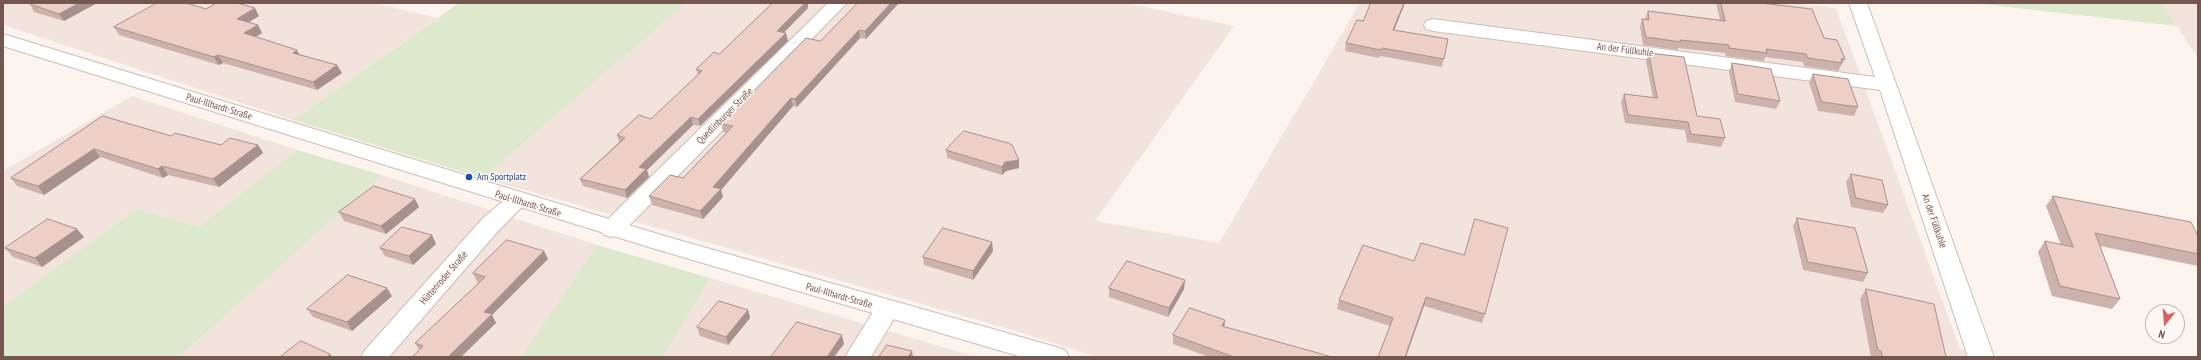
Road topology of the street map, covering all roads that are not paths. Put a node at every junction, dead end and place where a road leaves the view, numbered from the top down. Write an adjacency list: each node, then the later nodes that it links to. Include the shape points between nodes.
1 (838, 3): 7 (street, Quedlinburger Straße)
2 (1858, 3): 5 (street, An der Füllkuhle)
3 (1433, 25): 5 (street, An der Füllkuhle)
4 (3, 40): 6 (street, Paul-Illhardt-Straße)
5 (1888, 85): 12 (street, An der Füllkuhle)
6 (517, 201): 7 (street, Paul-Illhardt-Straße); 9 (street, Hüttenroder Straße, via 491,224)
7 (612, 229): 8 (street, Paul-Illhardt-Straße)
8 (887, 310): 10 (street); 11 (street, Paul-Illhardt-Straße)
9 (374, 357)
10 (858, 357)
11 (1056, 357)
12 (1981, 357)

